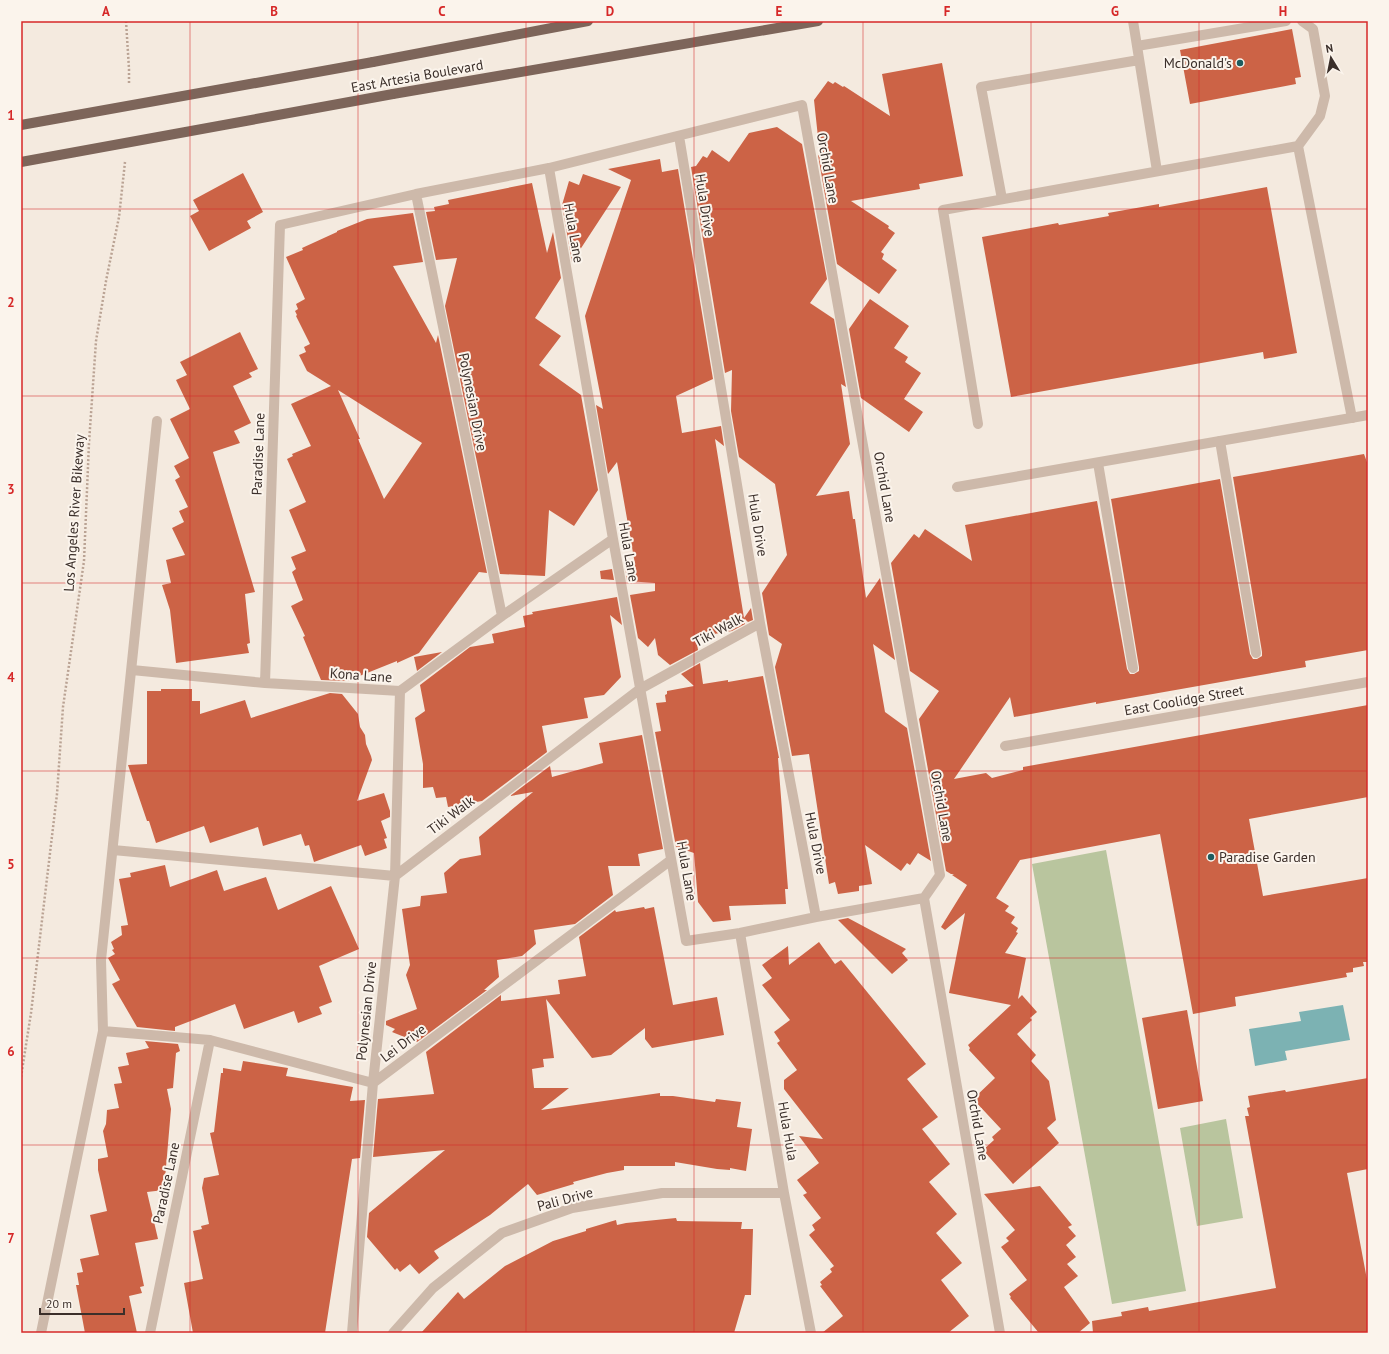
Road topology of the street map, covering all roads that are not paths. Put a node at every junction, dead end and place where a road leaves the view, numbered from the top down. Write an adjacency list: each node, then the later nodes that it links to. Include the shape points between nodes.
1 (588, 21): 8 (main road, East Artesia Boulevard, bridge)
2 (818, 21): 11 (main road, East Artesia Boulevard, bridge, via 393,94)
3 (1133, 21): 6 (street)
4 (1286, 21): 6 (street)
5 (1302, 21): 10 (street, via 1313,29 1325,96 1320,116)
6 (1137, 46): 7 (street)
7 (1139, 60): 13 (street); 15 (street, via 981,87)
8 (21, 125)
9 (679, 136): 12 (street); 25 (street, Hula Drive); 37 (street, Orchid Lane, via 802,105 940,874)
10 (1298, 146): 13 (street); 17 (street)
11 (21, 162)
12 (549, 168): 14 (street); 23 (street, Hula Lane)
13 (1157, 171): 15 (street)
14 (416, 194): 24 (street, Polynesian Drive); 30 (street, Paradise Lane, via 280,225)
15 (1002, 199): 19 (street, via 944,210)
16 (1368, 416): 17 (street)
17 (1352, 418): 20 (street)
18 (157, 421): 28 (street)
19 (978, 424)
20 (1220, 441): 21 (street); 26 (street)
21 (1098, 462): 22 (street); 27 (street)
22 (957, 487)
23 (612, 539): 24 (street, Kona Lane); 31 (street, Hula Lane)
24 (502, 616): 32 (street, Kona Lane)
25 (760, 623): 31 (street, Tiki Walk); 38 (street, Hula Drive)
26 (1256, 653)
27 (1134, 668)
28 (132, 670): 30 (street, Kona Lane); 34 (street)
29 (1368, 682): 33 (street, East Coolidge Street)
30 (265, 683): 32 (street, Kona Lane)
31 (640, 689): 35 (street, Hula Lane); 36 (street, Tiki Walk)
32 (400, 691): 36 (street, Polynesian Drive)
33 (1005, 746)
34 (113, 850): 36 (street); 40 (street, via 101,960)
35 (671, 860): 39 (street, Hula Lane, via 686,941); 42 (street, Lei Drive)
36 (395, 876): 42 (street, Polynesian Drive)
37 (924, 898): 38 (street); 49 (street, Orchid Lane)
38 (816, 917): 39 (street)
39 (740, 933): 43 (street, Hula Hula)
40 (103, 1031): 41 (street); 44 (street)
41 (210, 1040): 42 (street); 45 (street, Paradise Lane)
42 (373, 1083): 46 (street, Polynesian Drive)
43 (784, 1193): 47 (street, Pali Drive, via 662,1193 572,1208 502,1233 433,1288); 48 (street, Hula Hula)
44 (40, 1333)
45 (150, 1333)
46 (352, 1333)
47 (393, 1333)
48 (811, 1333)
49 (1000, 1333)

